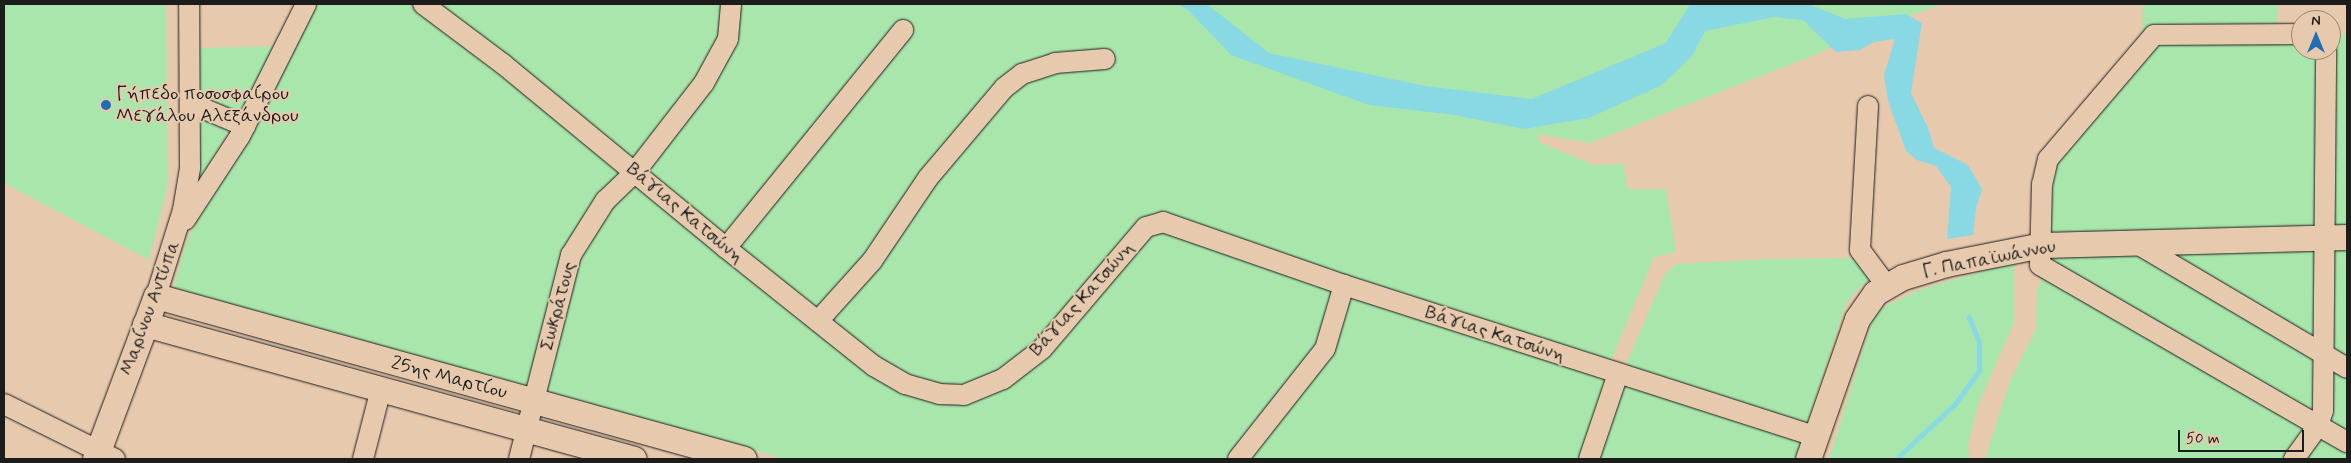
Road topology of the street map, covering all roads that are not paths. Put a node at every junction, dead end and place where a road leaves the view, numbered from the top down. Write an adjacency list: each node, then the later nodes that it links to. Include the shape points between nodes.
1 (189, 4): 9 (street, Μαρίνου Αντύπα)
2 (306, 4): 11 (street)
3 (423, 4): 12 (street, Βάγιας Κατσώνη, via 503,64)
4 (731, 4): 12 (street, Σωκράτους, via 728,39 715,64 693,98)
5 (903, 30): 17 (street)
6 (2291, 34): 16 (street, via 2154,35 2048,158 2042,184)
7 (1105, 59): 21 (street, via 1055,63 1022,74 1004,88 928,178 872,261)
8 (2327, 60): 14 (street)
9 (190, 103): 11 (street); 13 (street, Μαρίνου Αντύπα, via 191,153 187,193)
10 (1868, 106): 19 (street, via 1860,250)
11 (245, 126): 13 (street)
12 (635, 172): 17 (street, Βάγιας Κατσώνη); 27 (street, Σωκράτους, via 605,201 570,255)
13 (178, 230): 20 (street, Μαρίνου Αντύπα)
14 (2336, 237): 15 (street, Γ. Παπαϊωάννου); 23 (street)
15 (2134, 242): 16 (street, Γ. Παπαϊωάννου); 23 (street)
16 (2042, 245): 19 (street, Γ. Παπαϊωάννου, via 1946,264); 29 (street, via 2040,265)
17 (726, 248): 21 (street, Βάγιας Κατσώνη)
18 (1344, 285): 21 (street, Βάγιας Κατσώνη, via 1163,222 1152,224 1137,236 1042,349 1003,379 964,395 939,394 897,380 874,366); 25 (street, Βάγιας Κατσώνη); 38 (street, via 1325,349)
19 (1886, 285): 32 (street, Γ. Παπαϊωάννου, via 1868,301 1857,318)
20 (156, 296): 22 (street, Μαρίνου Αντύπα); 27 (street, 25ης Μαρτίου)
21 (818, 321)
22 (145, 324): 26 (street, 25ης Μαρτίου); 33 (street, Μαρίνου Αντύπα)
23 (2323, 355): 24 (street); 29 (street, via 2323,411)
24 (2347, 368)
25 (1618, 374): 32 (street, Βάγιας Κατσώνη); 39 (street)
26 (381, 389): 30 (street, 25ης Μαρτίου); 34 (street)
27 (534, 401): 30 (street, Σωκράτους); 37 (street, 25ης Μαρτίου)
28 (4, 404): 33 (street)
29 (2318, 426): 31 (street); 40 (street)
30 (527, 430): 35 (street, Σωκράτους); 36 (street, 25ης Μαρτίου)
31 (2347, 442)
32 (1811, 448)
33 (103, 456)
34 (363, 459)
35 (519, 459)
36 (634, 459)
37 (744, 459)
38 (1238, 459)
39 (1589, 459)
40 (2294, 459)

